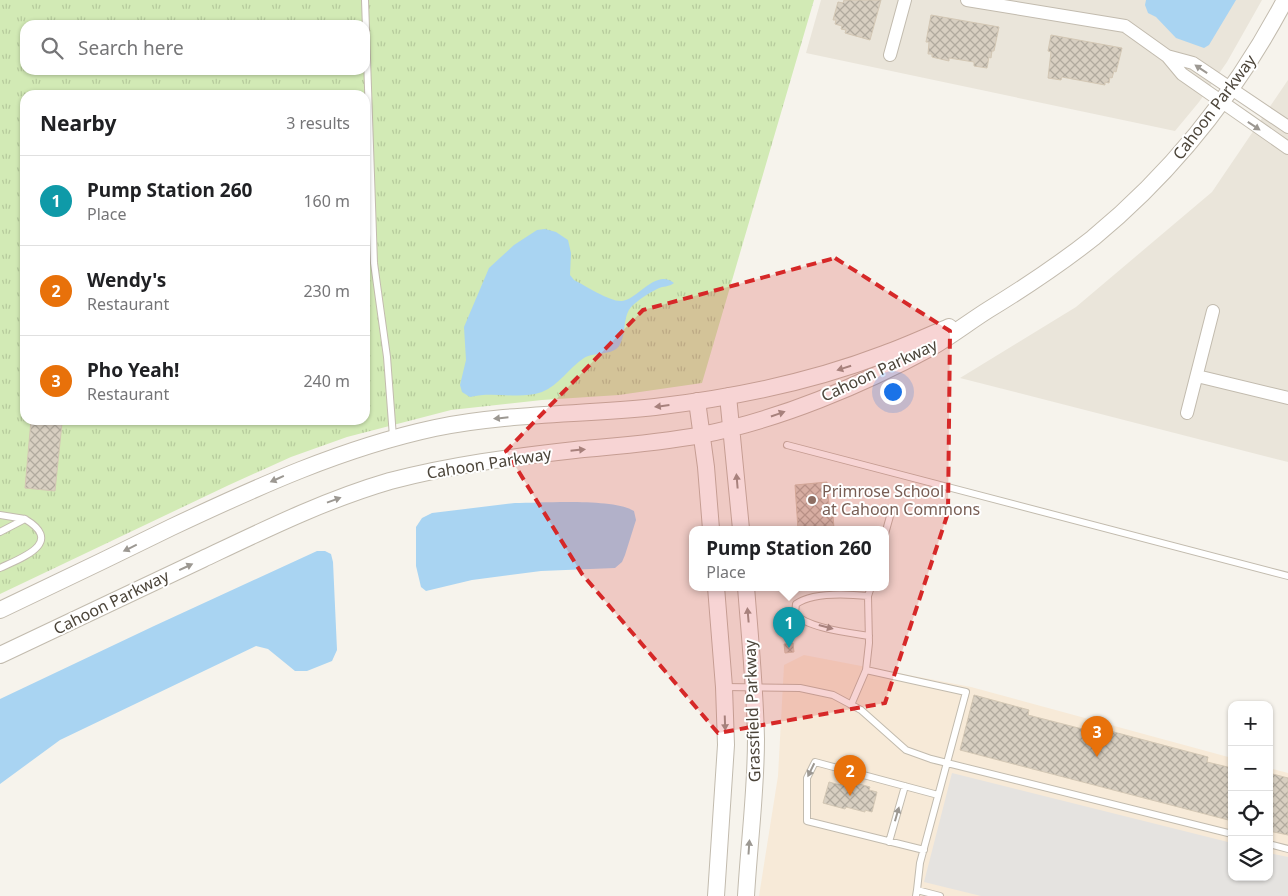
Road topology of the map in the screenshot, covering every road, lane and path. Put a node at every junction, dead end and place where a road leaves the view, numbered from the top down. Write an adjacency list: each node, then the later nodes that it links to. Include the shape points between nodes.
1 (365, 0): 5 (lane)
2 (905, 0): 6 (street)
3 (967, 0): 7 (street, via 1118,24)
4 (1284, 0): 9 (street, Cahoon Parkway)
5 (366, 20)
6 (890, 55)
7 (1167, 56): 9 (street, one-way to 7, via 1193,63); 11 (street, via 1182,74)
8 (368, 75): 10 (lane)
9 (1231, 89): 11 (street, Cahoon Parkway); 12 (street)
10 (368, 90)
11 (1221, 103): 14 (street, one-way to 14); 15 (street, Cahoon Parkway, via 1182,152 1134,201 1036,280)
12 (1288, 127)
13 (370, 146): 24 (lane, via 374,263 388,367)
14 (1288, 148)
15 (987, 311): 18 (street, Cahoon Parkway, one-way to 18, via 884,355 798,381); 22 (street, Cahoon Parkway, one-way to 15, via 792,409 874,376 935,345)
16 (1213, 311): 17 (street)
17 (1197, 376): 19 (street); 21 (street)
18 (728, 396): 20 (street, Cahoon Parkway); 22 (street)
19 (1288, 398)
20 (698, 401): 23 (street); 24 (street, Cahoon Parkway, one-way to 24, via 498,418)
21 (1187, 413)
22 (732, 428): 23 (street, Cahoon Parkway); 30 (street, one-way to 22)
23 (702, 435): 29 (street); 41 (street, Cahoon Parkway, one-way to 23, via 285,519 367,488 472,463)
24 (393, 438): 39 (street, Cahoon Parkway, one-way to 39, via 344,453 237,496)
25 (787, 445): 34 (lane)
26 (892, 510): 31 (lane)
27 (0, 515): 28 (lane)
28 (25, 520): 32 (lane); 33 (lane, via 40,532 40,546)
29 (711, 526)
30 (741, 526)
31 (887, 526)
32 (0, 532)
33 (0, 568)
34 (1288, 576)
35 (716, 591): 43 (street, Grassfield Parkway)
36 (746, 591): 44 (street, Grassfield Parkway, one-way to 36)
37 (870, 591): 38 (lane)
38 (868, 596): 40 (lane); 40 (lane, one-way to 40, via 849,594 804,598 796,604 795,612 810,623)
39 (0, 610)
40 (869, 636): 42 (lane)
41 (0, 655)
42 (866, 670): 45 (lane); 46 (lane, via 966,692)
43 (724, 688): 44 (lane); 55 (street, Grassfield Parkway, one-way to 55, via 726,745)
44 (754, 688): 45 (lane, via 800,688 833,695); 56 (street, Grassfield Parkway, one-way to 44, via 755,765)
45 (852, 705): 46 (lane, via 906,750)
46 (946, 763): 48 (lane); 49 (lane)
47 (905, 786): 48 (lane); 50 (lane, one-way to 47); 50 (lane, one-way to 50, via 815,762 807,778 808,821)
48 (938, 795): 53 (lane)
49 (1228, 833)
50 (889, 842): 53 (lane)
51 (1273, 845): 52 (lane)
52 (1288, 848)
53 (924, 850): 54 (lane)
54 (917, 893): 57 (lane)
55 (716, 896)
56 (746, 896)
57 (940, 896)

